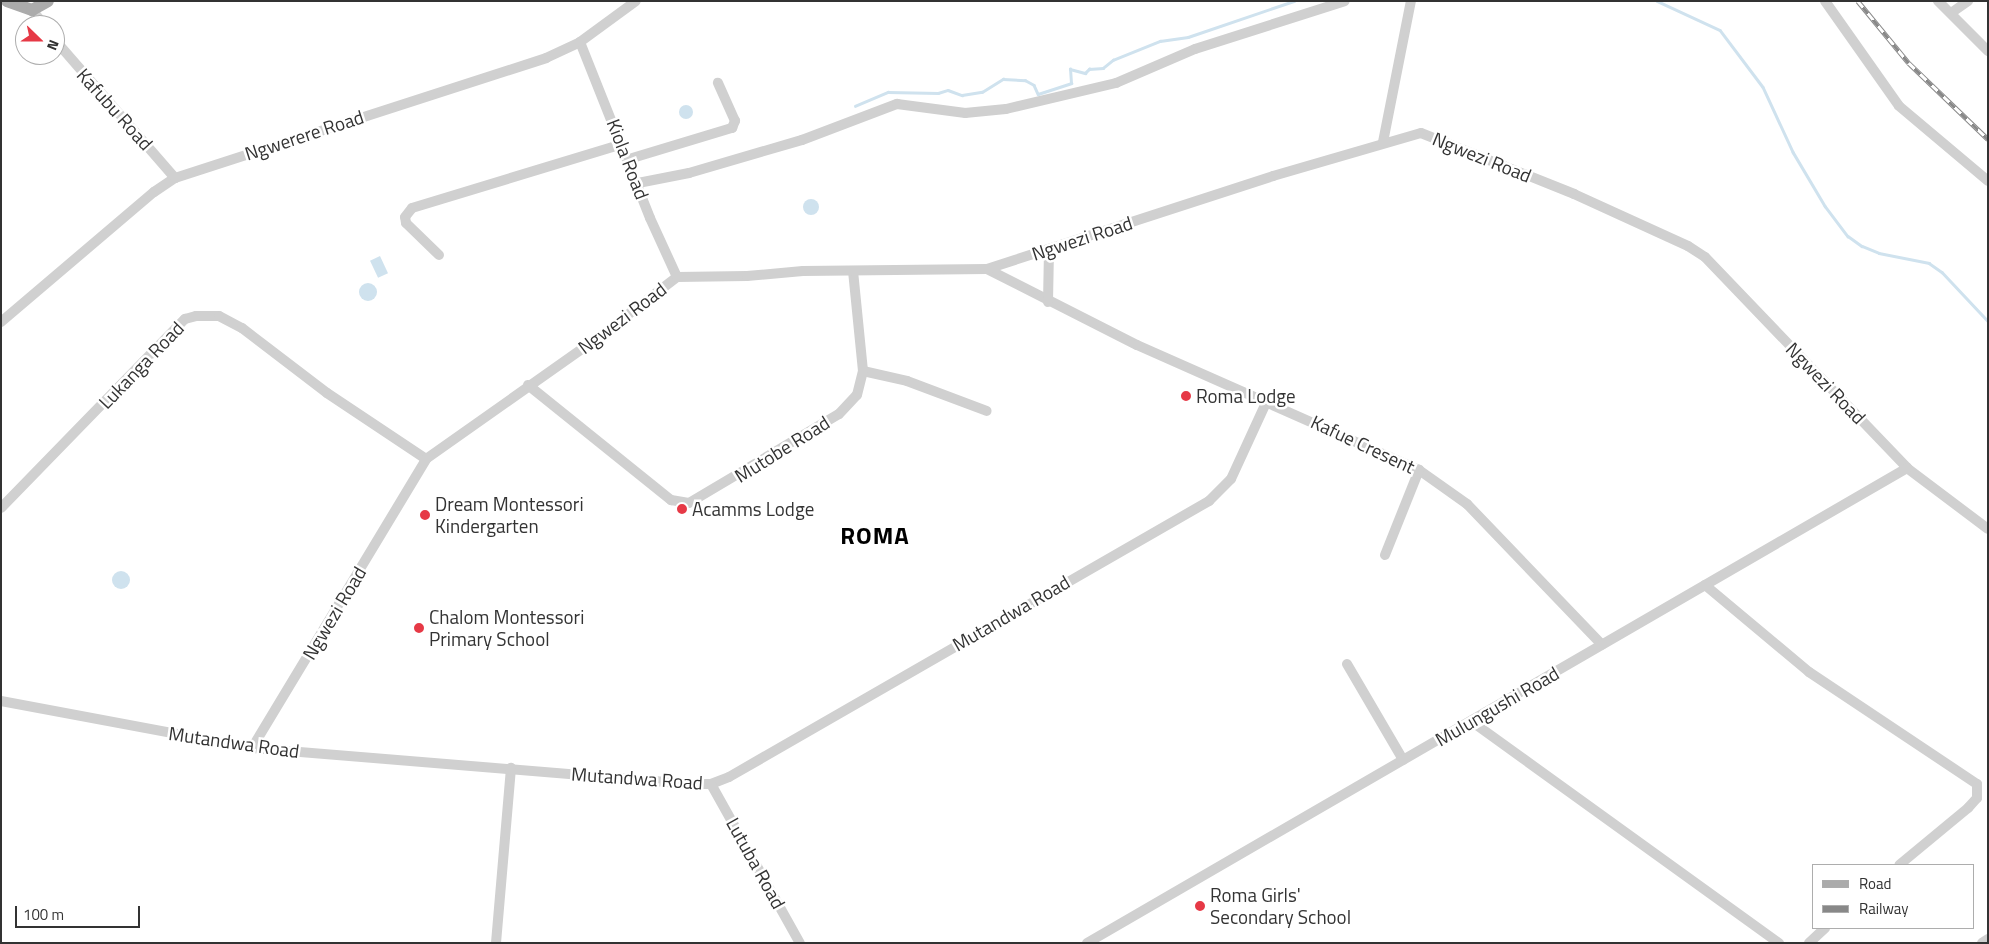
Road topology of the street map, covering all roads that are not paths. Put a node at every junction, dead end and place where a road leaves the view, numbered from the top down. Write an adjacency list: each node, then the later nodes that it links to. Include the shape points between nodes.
1 (8, 1): 9 (main road)
2 (48, 1): 9 (main road)
3 (636, 1): 12 (street, Ngwerere Road)
4 (1345, 1): 21 (street, via 1195,49 1116,83 1006,109 965,113 897,104 802,140 689,173)
5 (1411, 1): 16 (street)
6 (1825, 1): 20 (street, via 1898,106)
7 (1938, 1): 10 (street)
8 (1968, 1): 10 (street)
9 (32, 10): 11 (street)
10 (1951, 13): 13 (street)
11 (36, 15)
12 (580, 42): 17 (street, Kiola Road); 19 (street, Ngwerere Road, via 546,58)
13 (1988, 51)
14 (65, 52): 19 (street, Kafubu Road)
15 (718, 84): 18 (street, via 735,121 732,128)
16 (1383, 142): 22 (street, Ngwezi Road); 34 (street, Ngwezi Road, via 1428,134 1574,194 1688,246 1723,276)
17 (622, 144): 18 (street, Kiola Road); 23 (street, via 412,208 405,217 406,223)
18 (629, 159): 21 (street, Kiola Road)
19 (175, 178): 28 (street, Ngwerere Road, via 154,192)
20 (1988, 181)
21 (638, 183): 26 (street, Kiola Road)
22 (1050, 249): 24 (street, Ngwezi Road); 27 (street)
23 (439, 255)
24 (987, 269): 25 (street, Ngwezi Road); 27 (street, Kafue Cresent)
25 (853, 271): 26 (street, Ngwezi Road); 29 (street, Mutobe Road)
26 (677, 276): 30 (street, Ngwezi Road)
27 (1048, 302): 31 (street, Kafue Cresent)
28 (1, 322)
29 (863, 371): 30 (street, Mutobe Road, via 857,396 848,408 722,486 681,504 671,500); 32 (street, via 907,381)
30 (528, 385): 33 (street, Ngwezi Road)
31 (1266, 403): 35 (street, Kafue Cresent, via 1309,419); 47 (street, Mutandwa Road, via 1231,479 1208,501 729,777)
32 (987, 411)
33 (426, 459): 36 (street, Lukanga Road, via 327,393 242,328 219,316 196,316 185,319); 44 (street, Ngwezi Road)
34 (1907, 468): 37 (street, Ngwezi Road); 39 (street, Mulungushi Road)
35 (1419, 470): 38 (street); 40 (street, Kafue Cresent, via 1467,504)
36 (1, 508)
37 (1988, 529)
38 (1385, 555)
39 (1705, 585): 40 (street, Mulungushi Road); 48 (street, via 1809,672 1977,784 1977,798 1968,808)
40 (1602, 645): 43 (street, Mulungushi Road)
41 (1348, 664): 45 (street)
42 (1, 701): 44 (street, Mutandwa Road)
43 (1470, 721): 45 (street, Mulungushi Road); 54 (street)
44 (252, 748): 46 (street, Mutandwa Road)
45 (1403, 760): 53 (street, Mulungushi Road)
46 (510, 768): 47 (street, Mutandwa Road); 51 (street)
47 (711, 784): 52 (street, Lutuba Road)
48 (1900, 864)
49 (1824, 929): 55 (street)
50 (1988, 939): 56 (street)
51 (496, 943)
52 (800, 943)
53 (1087, 943)
54 (1779, 943)
55 (1809, 943)
56 (1982, 943)

